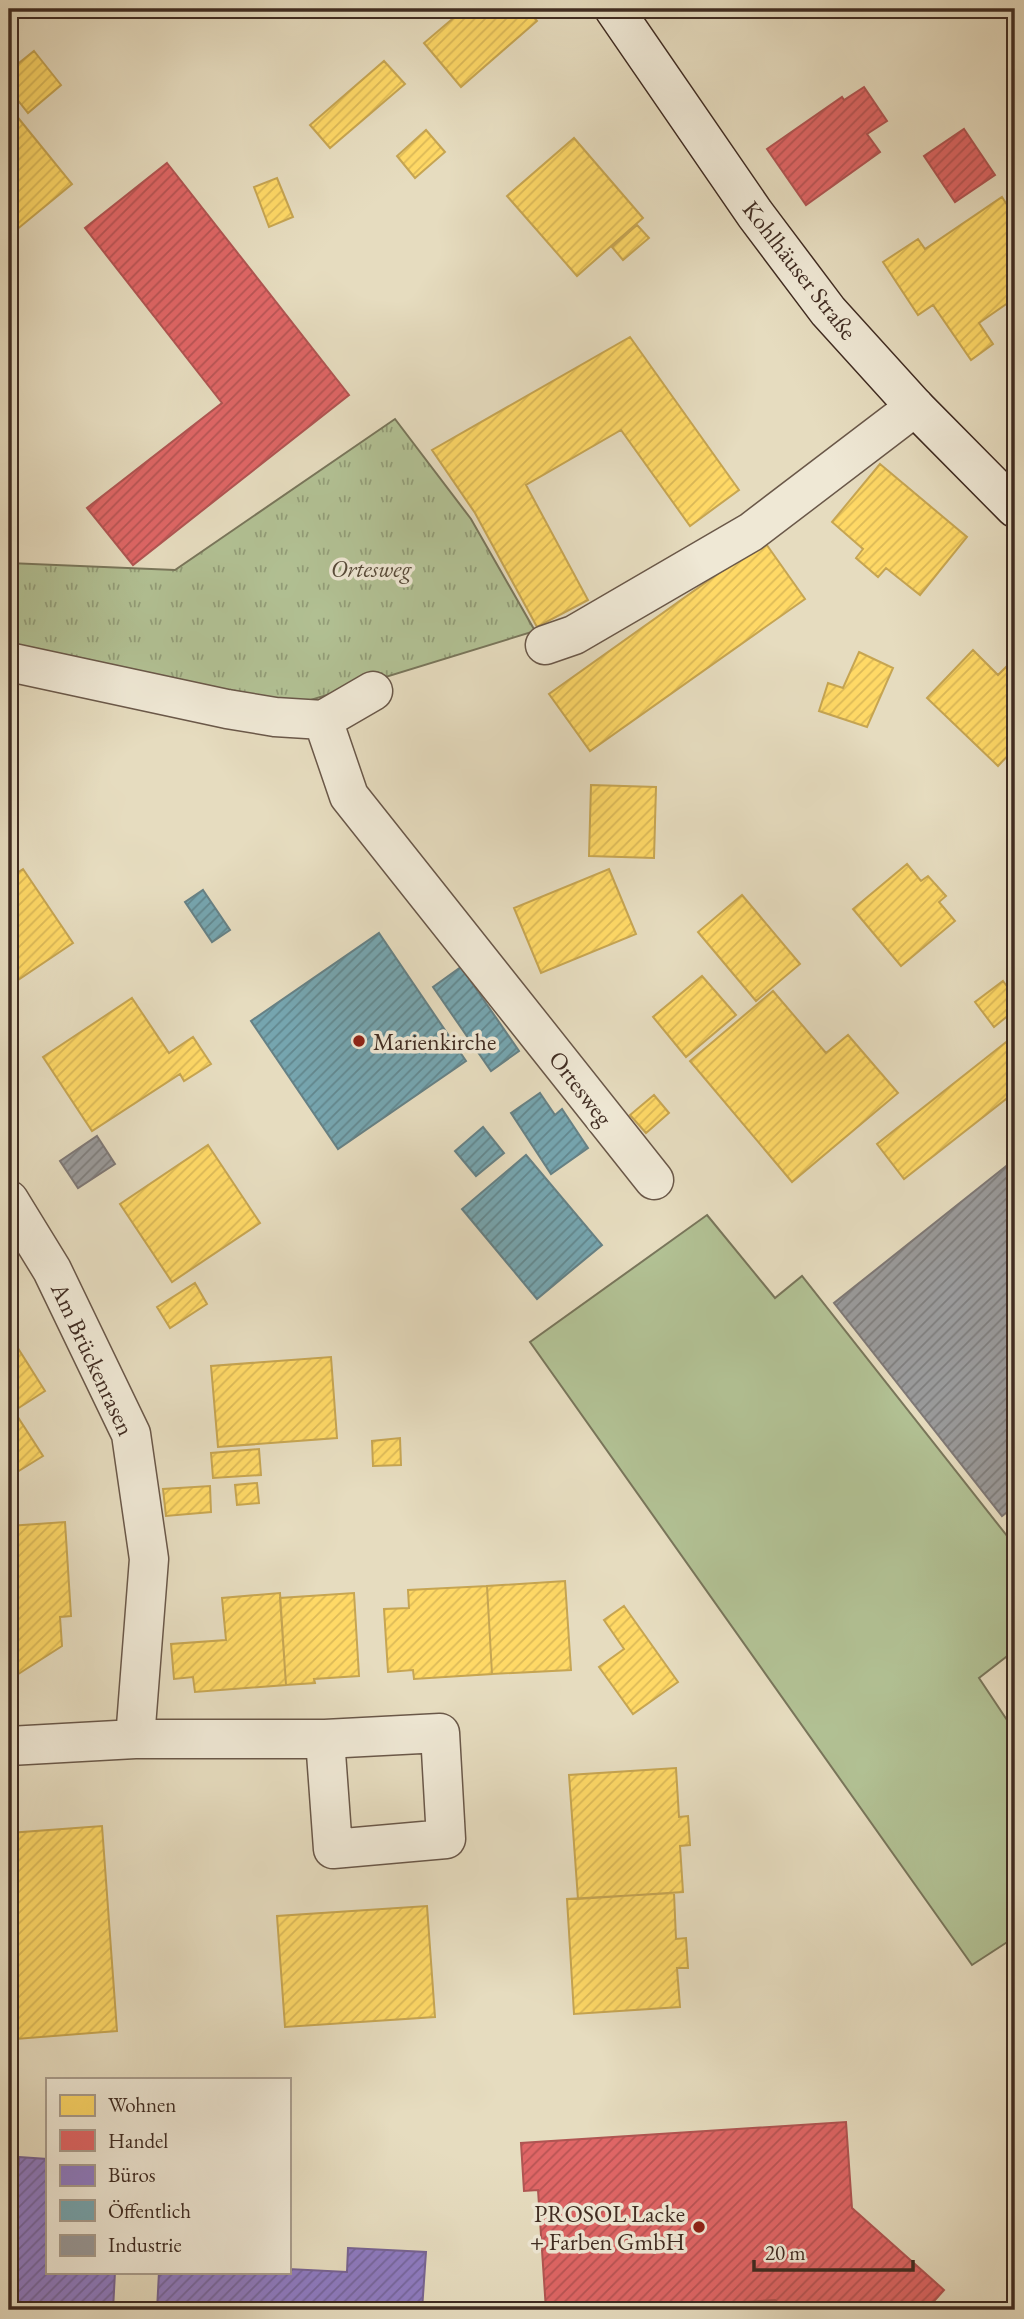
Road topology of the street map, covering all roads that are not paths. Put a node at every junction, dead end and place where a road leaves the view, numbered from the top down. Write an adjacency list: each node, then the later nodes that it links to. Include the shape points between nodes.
1 (614, 9): 2 (street, Kohlhäuser Straße, via 808,286)
2 (915, 407): 3 (street, Kohlhäuser Straße); 4 (street, via 751,532 574,635)
3 (1015, 508)
4 (545, 645)
5 (9, 662): 7 (street, via 227,709)
6 (373, 691): 7 (street)
7 (323, 720): 8 (street, Ortesweg, via 349,796)
8 (654, 1180)
9 (9, 1200): 10 (street, Am Brückenrasen, via 52,1270 131,1434 149,1559)
10 (135, 1739): 11 (street); 12 (street)
11 (325, 1739)
12 (9, 1746)

